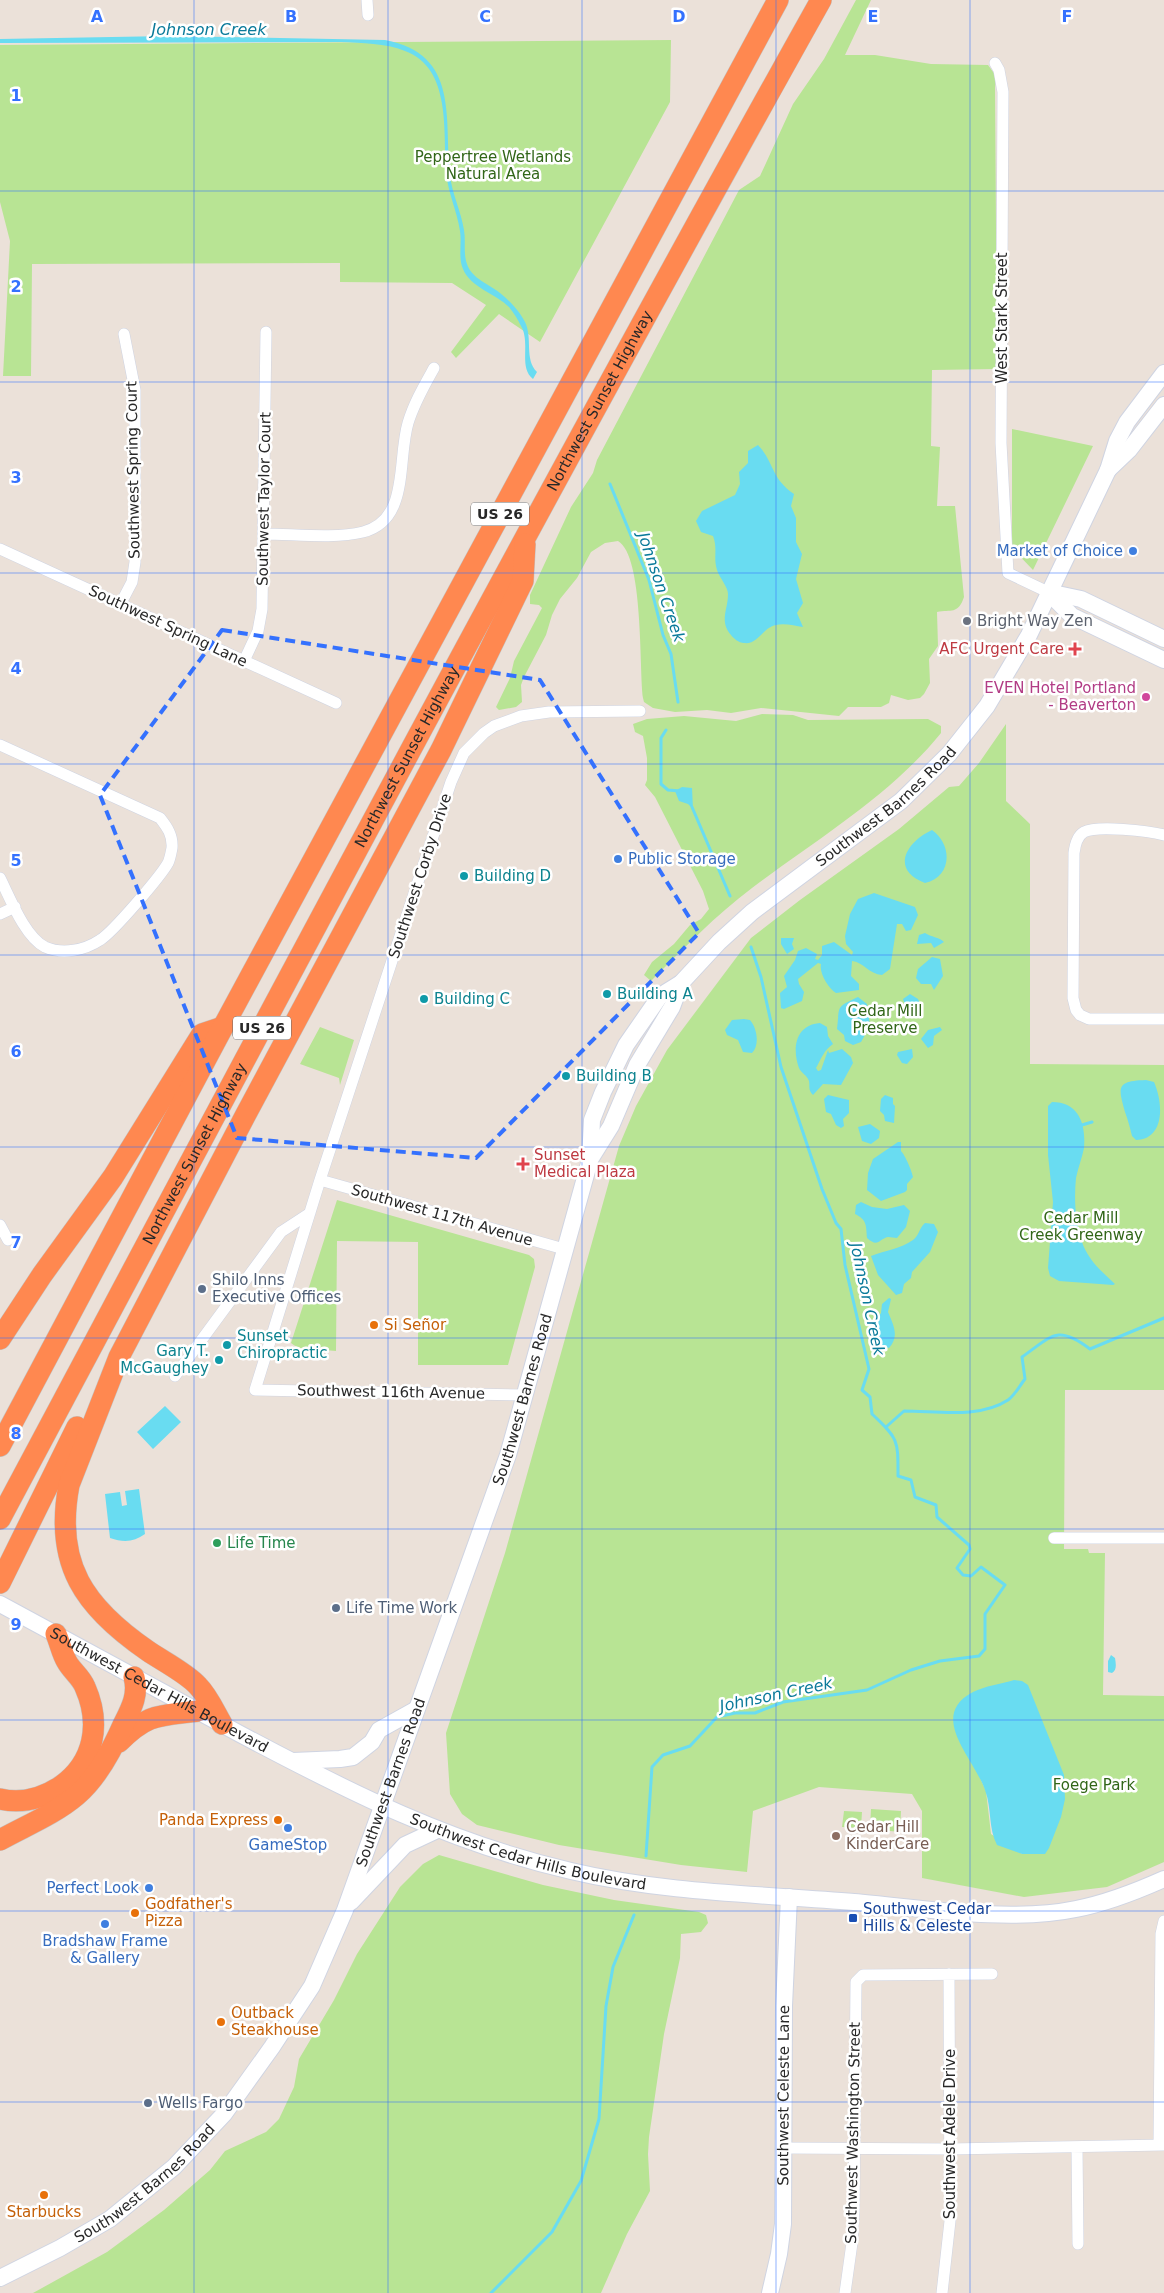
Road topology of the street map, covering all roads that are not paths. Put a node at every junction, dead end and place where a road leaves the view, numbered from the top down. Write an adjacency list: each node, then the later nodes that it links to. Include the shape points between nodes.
1 (367, 0): 4 (street)
2 (778, 0): 29 (highway, US 26)
3 (821, 0): 13 (highway, Northwest Sunset Highway / US 26)
4 (368, 15)
5 (995, 63): 15 (street, West Stark Street, via 1003,92 1001,443 1008,573)
6 (266, 332): 12 (street, Southwest Taylor Court)
7 (124, 334): 16 (street, Southwest Spring Court, via 135,390 135,562 132,582)
8 (434, 368): 12 (street, via 408,424 399,491 390,514 379,525 355,534)
9 (1164, 373): 11 (main road, via 1127,422)
10 (1164, 405): 11 (main road, via 1129,450)
11 (1108, 470): 15 (main road, Southwest Barnes Road)
12 (264, 534): 19 (street, Southwest Taylor Court, via 262,609 258,631)
13 (526, 538): 39 (highway, via 523,581 441,750); 44 (highway, Northwest Sunset Highway / US 26)
14 (0, 549): 16 (street, Southwest Spring Lane)
15 (1048, 592): 17 (main road, via 1081,599); 18 (main road, via 1072,616); 27 (main road, Southwest Barnes Road, via 1004,680 949,754 901,801 752,912)
16 (121, 604): 19 (street, Southwest Spring Lane)
17 (1164, 639)
18 (1164, 660)
19 (244, 662): 20 (street, Southwest Spring Lane)
20 (336, 703)
21 (640, 711): 33 (street, Southwest Corby Drive, via 549,712 521,716 484,732 464,753 451,782)
22 (0, 745): 25 (street, via 160,818 170,831 172,847 162,872 124,916 101,940 79,950 62,951 46,947 33,938)
23 (1164, 835): 28 (street, via 1144,831 1087,831 1080,836 1074,852 1074,1002 1080,1015 1094,1019)
24 (0, 878): 25 (street)
25 (15, 907): 26 (street)
26 (0, 914)
27 (681, 983): 30 (main road, Southwest Barnes Road, via 660,996); 31 (main road, Southwest Barnes Road, via 672,1007)
28 (1164, 1019)
29 (223, 1027): 38 (highway, via 202,1034 114,1177); 43 (highway, US 26)
30 (626, 1045): 31 (main road); 32 (main road, Southwest Barnes Road, via 610,1074 592,1120)
31 (637, 1065): 32 (main road, Southwest Barnes Road, via 611,1126)
32 (590, 1160): 37 (main road, Southwest Barnes Road)
33 (320, 1180): 34 (street, Southwest Corby Drive); 37 (street, Southwest 117th Avenue)
34 (310, 1214): 40 (street, via 281,1232); 41 (street, Southwest Corby Drive)
35 (0, 1226): 36 (street)
36 (8, 1240)
37 (564, 1249): 42 (main road, Southwest Barnes Road)
38 (0, 1339)
39 (119, 1357): 47 (highway, via 96,1387); 53 (highway, via 69,1485 64,1530 68,1551 75,1575 95,1606 127,1636 198,1685)
40 (175, 1376)
41 (255, 1390): 42 (street, Southwest 116th Avenue)
42 (526, 1395): 51 (main road, Southwest Barnes Road, via 496,1490)
43 (0, 1446)
44 (0, 1519)
45 (1054, 1538): 46 (street)
46 (1164, 1538)
47 (0, 1583)
48 (0, 1604): 49 (main road, Southwest Cedar Hills Boulevard)
49 (56, 1634): 50 (main road, Southwest Cedar Hills Boulevard); 56 (highway, via 68,1663 85,1687 92,1708 92,1746 79,1769 53,1792 29,1800)
50 (134, 1677): 52 (main road, Southwest Cedar Hills Boulevard); 54 (highway, via 136,1695)
51 (415, 1710): 55 (main road, via 379,1730 372,1742 353,1757); 57 (main road, Southwest Barnes Road)
52 (198, 1711): 53 (main road, Southwest Cedar Hills Boulevard); 54 (highway, via 151,1717)
53 (222, 1724): 55 (main road, Southwest Cedar Hills Boulevard)
54 (112, 1750): 59 (highway, via 77,1795)
55 (290, 1761): 57 (main road, Southwest Cedar Hills Boulevard)
56 (0, 1799)
57 (382, 1807): 58 (main road, Southwest Cedar Hills Boulevard); 62 (main road, Southwest Barnes Road)
58 (437, 1830): 61 (main road, Southwest Cedar Hills Boulevard, via 510,1855 598,1877 684,1890); 62 (main road, via 405,1845)
59 (0, 1840)
60 (1164, 1879): 61 (main road, Southwest Cedar Hills Boulevard, via 1138,1891 1078,1909 1018,1915)
61 (789, 1897): 68 (main road, Southwest Celeste Lane, via 784,2006)
62 (345, 1910): 72 (main road, Southwest Barnes Road, via 312,1986 260,2064 205,2135 174,2167 110,2219)
63 (1164, 1921): 66 (street, via 1161,1934)
64 (949, 1974): 65 (street); 69 (street, Southwest Washington Street, via 863,1975 856,1982); 70 (street, Southwest Adele Drive)
65 (992, 1974)
66 (1161, 2145): 67 (street)
67 (1077, 2147): 70 (street); 71 (street)
68 (784, 2148): 69 (street); 73 (main road, Southwest Celeste Lane, via 783,2224)
69 (854, 2149): 70 (street); 74 (street, Southwest Washington Street, via 852,2244)
70 (950, 2149): 75 (street, Southwest Adele Drive, via 950,2221)
71 (1078, 2244)
72 (0, 2278)
73 (770, 2293)
74 (845, 2293)
75 (942, 2293)

